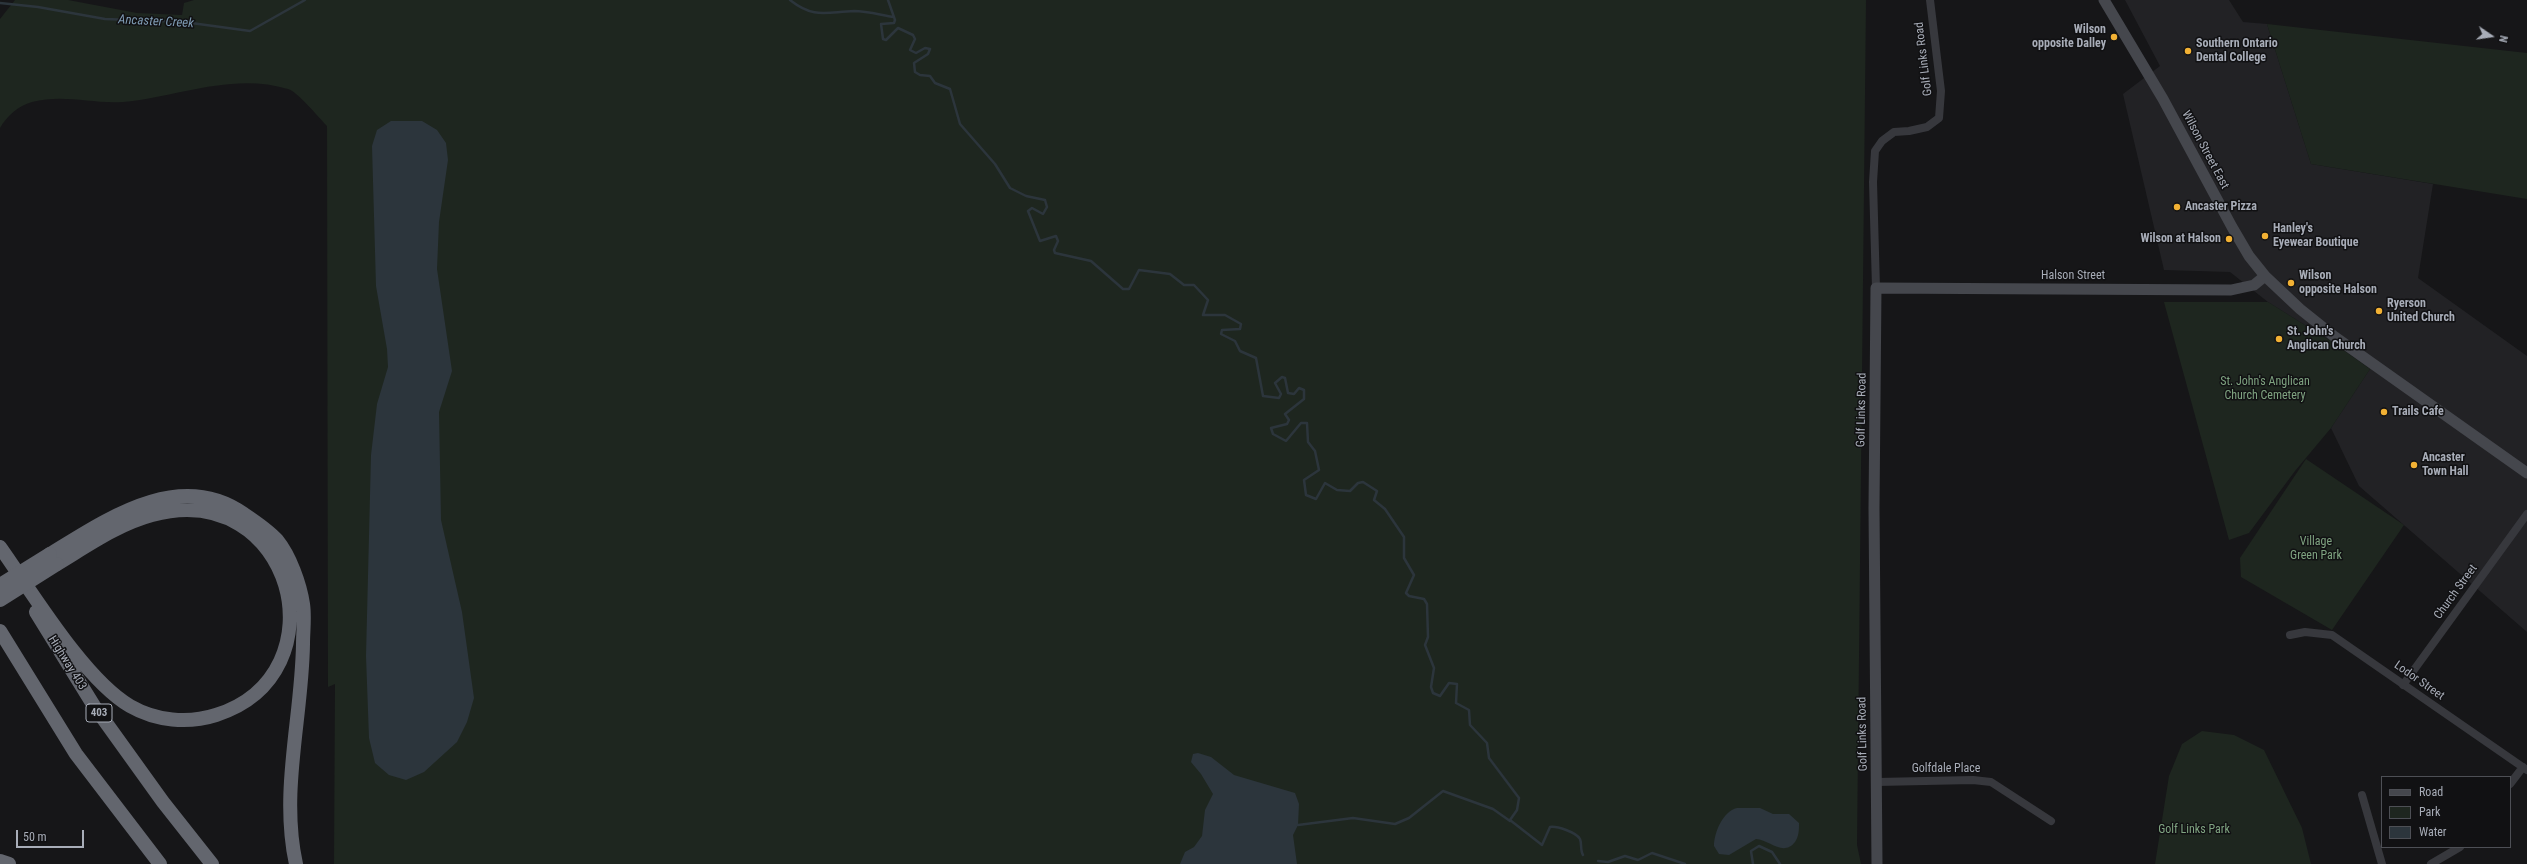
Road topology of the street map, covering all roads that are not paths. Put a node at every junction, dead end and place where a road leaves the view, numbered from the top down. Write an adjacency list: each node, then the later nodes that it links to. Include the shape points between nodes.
1 (1930, 0): 4 (street, Golf Links Road, via 1941,110 1939,118 1926,127 1894,132 1882,141 1875,151 1873,182)
2 (2104, 0): 3 (main road, Wilson Street East, via 2163,100 2232,227 2249,256)
3 (2265, 276): 4 (main road, Halson Street, via 2254,285 2231,290); 5 (main road, Wilson Street East, via 2300,309 2335,336)
4 (1876, 288): 16 (main road, Golf Links Road, via 1874,508)
5 (2527, 473)
6 (2527, 514): 14 (street, Church Street)
7 (0, 547): 9 (highway, via 85,664 130,706 152,716 177,720 203,719 245,702 260,689 277,666 288,640 290,613 286,586 277,563 267,546 231,520 213,514 185,510 152,515 115,529)
8 (0, 553): 24 (highway, Highway 403 / 403, via 94,706 163,802)
9 (53, 559): 10 (highway, bridge); 11 (highway, bridge); 25 (highway, via 132,506 157,499 184,496 214,500 239,510 278,541 295,573 304,605 303,662 290,812)
10 (0, 585)
11 (0, 600)
12 (0, 631): 23 (highway, via 76,754)
13 (2290, 635): 14 (street, Lodor Street, via 2305,632 2332,635)
14 (2403, 685): 15 (street, Lodor Street)
15 (2525, 768): 17 (street)
16 (1877, 782): 19 (street, Golfdale Place, via 1991,782); 26 (main road, Golf Links Road)
17 (2511, 783)
18 (2362, 795): 27 (street)
19 (2051, 821)
20 (2458, 848): 28 (street)
21 (0, 861): 22 (highway)
22 (9, 864)
23 (160, 864)
24 (212, 864)
25 (296, 864)
26 (1877, 864)
27 (2382, 864)
28 (2431, 864)

